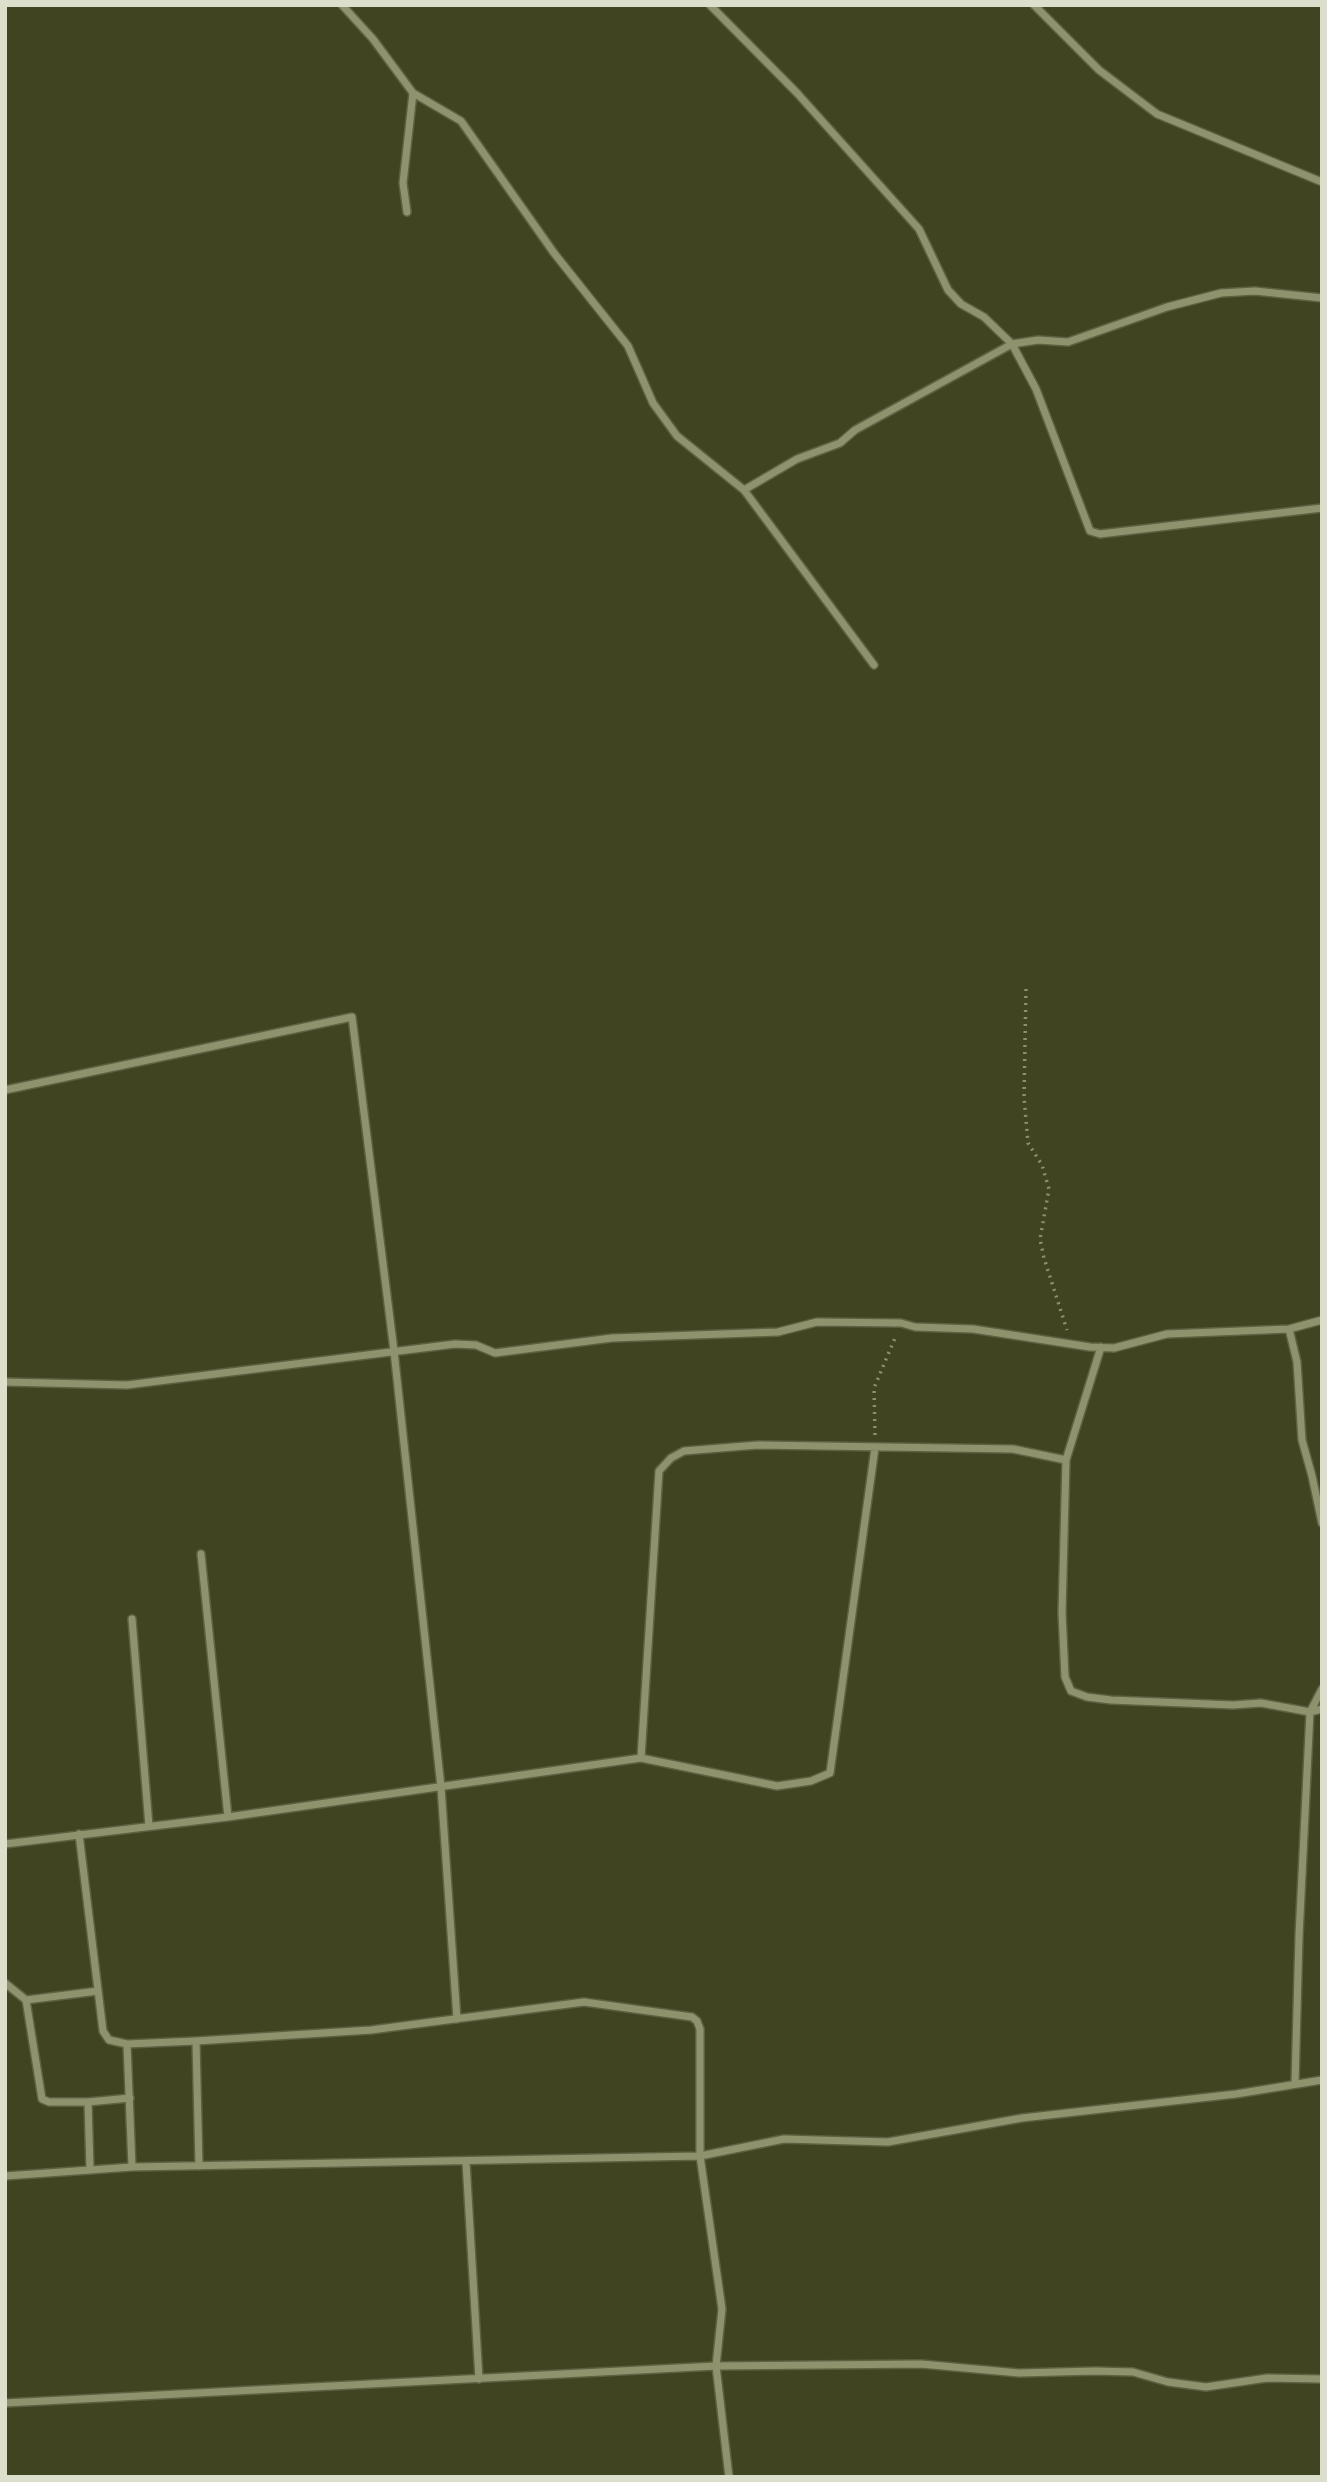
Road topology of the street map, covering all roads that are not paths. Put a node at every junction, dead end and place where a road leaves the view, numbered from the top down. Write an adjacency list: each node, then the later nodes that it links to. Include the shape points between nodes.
1 (342, 5): 4 (street)
2 (710, 5): 8 (street, via 797,93 919,229 948,290)
3 (1034, 5): 5 (street, via 1099,70 1157,114)
4 (413, 93): 6 (street, via 403,183); 9 (street, via 461,121 554,253 628,346 653,403 677,436)
5 (1322, 182)
6 (407, 212)
7 (1322, 298): 8 (street, via 1221,293 1068,342)
8 (1012, 344): 9 (street, via 855,430 840,443 797,459); 10 (street, via 1037,389 1090,531 1100,534)
9 (744, 490): 11 (street)
10 (1322, 508)
11 (874, 665)
12 (5, 1090): 16 (street, via 352,1017)
13 (1322, 1320): 14 (street)
14 (1289, 1329): 15 (street, via 1167,1334); 20 (street, via 1297,1362 1302,1440)
15 (1101, 1347): 16 (street, via 901,1323 817,1322 778,1332 612,1338 495,1353 476,1345 455,1344); 19 (street)
16 (394, 1351): 17 (street, via 127,1385); 27 (street)
17 (5, 1382)
18 (875, 1448): 19 (street, via 1013,1449); 26 (street, via 758,1445 684,1451 659,1471); 26 (street, via 830,1773 777,1786)
19 (1066, 1460): 25 (street, via 1062,1613 1065,1677 1071,1691 1111,1700 1261,1703)
20 (1322, 1523)
21 (201, 1554): 28 (street)
22 (132, 1619): 29 (street)
23 (1322, 1689): 25 (street)
24 (1322, 1709): 25 (street)
25 (1311, 1712): 39 (street)
26 (641, 1758): 27 (street)
27 (441, 1787): 28 (street); 35 (street)
28 (228, 1817): 29 (street)
29 (149, 1826): 30 (street)
30 (79, 1834): 31 (street); 33 (street)
31 (5, 1844)
32 (5, 1983): 34 (street)
33 (98, 1991): 34 (street); 37 (street, via 103,2031 109,2040)
34 (26, 2000): 41 (street, via 42,2099)
35 (457, 2019): 36 (street, via 371,2030); 42 (street, via 584,2002 692,2017 700,2028)
36 (196, 2041): 37 (street); 44 (street)
37 (127, 2044): 40 (street)
38 (1322, 2080): 39 (street)
39 (1294, 2084): 42 (street, via 1022,2118 888,2142 784,2139)
40 (130, 2098): 41 (street); 45 (street)
41 (88, 2102): 46 (street)
42 (700, 2156): 43 (street); 48 (street, via 722,2309)
43 (466, 2162): 44 (street); 49 (street)
44 (200, 2166): 45 (street)
45 (132, 2167): 46 (street)
46 (90, 2169): 47 (street)
47 (5, 2176)
48 (716, 2365): 49 (street); 50 (street, via 921,2364 1019,2373 1133,2372 1206,2387 1267,2378); 52 (street)
49 (479, 2379): 51 (street)
50 (1322, 2379)
51 (5, 2403)
52 (729, 2477)

